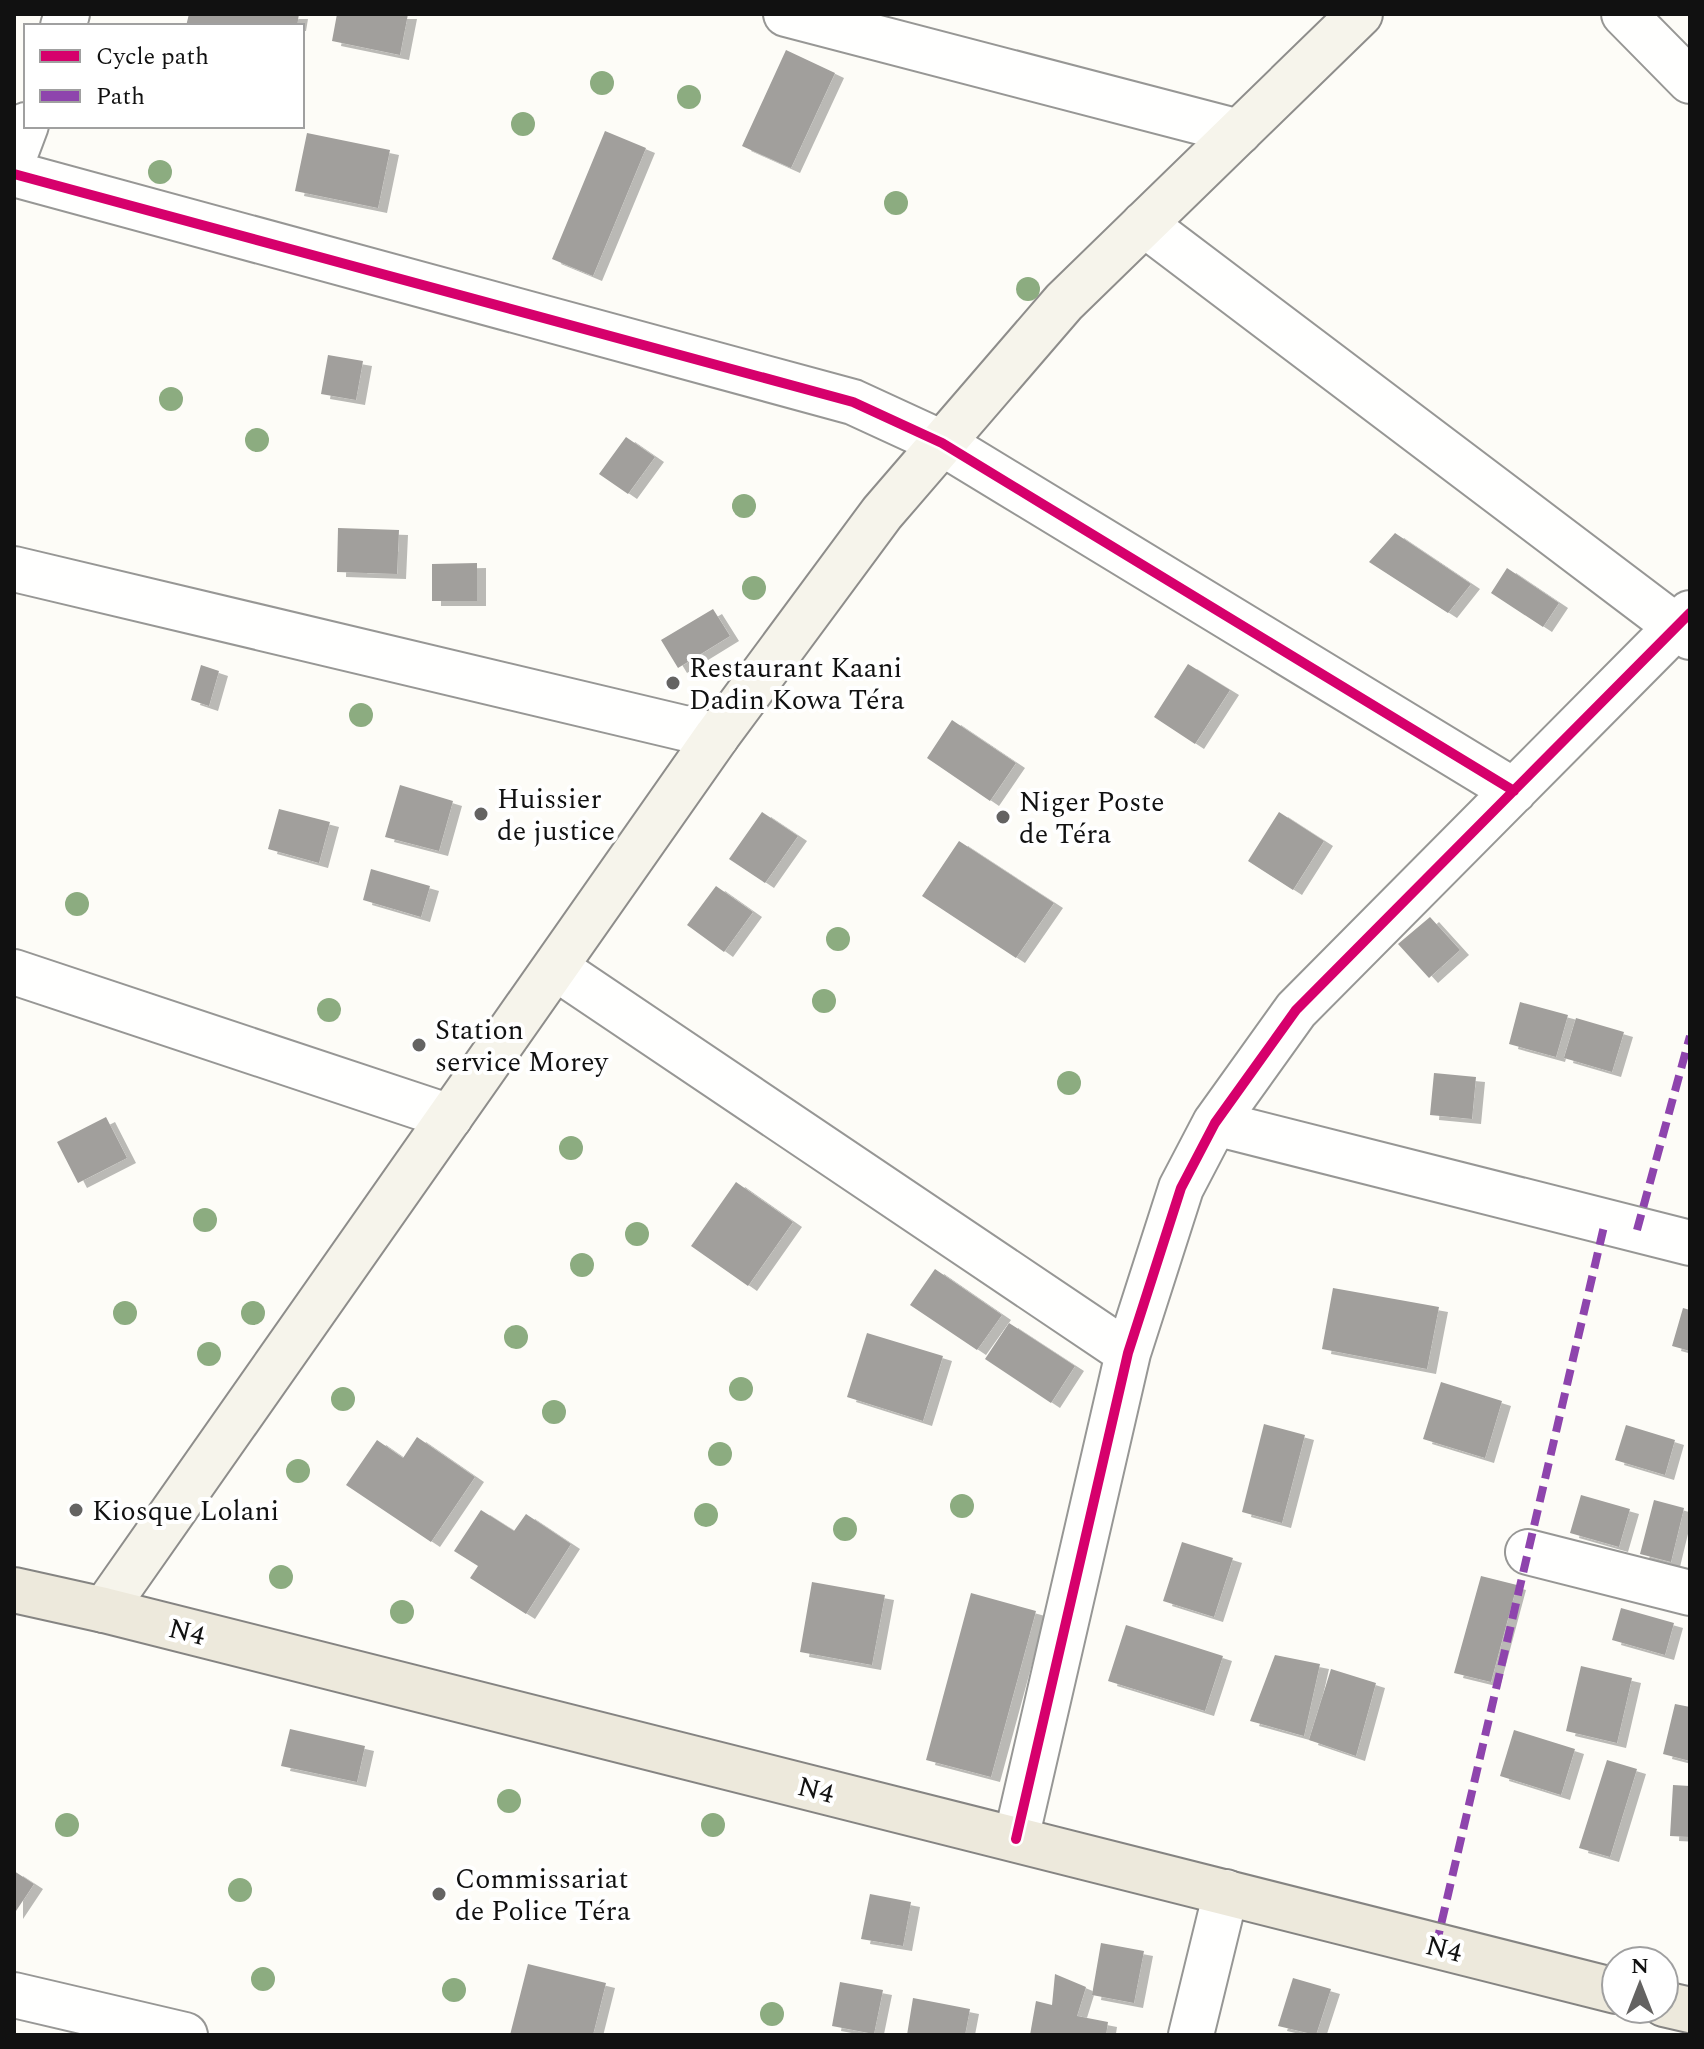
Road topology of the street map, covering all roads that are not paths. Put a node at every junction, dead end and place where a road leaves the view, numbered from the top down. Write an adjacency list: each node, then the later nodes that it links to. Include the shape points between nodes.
1 (786, 14): 6 (street)
2 (1360, 14): 6 (main road)
3 (1624, 14): 4 (street)
4 (1690, 81)
5 (25, 128): 7 (street)
6 (1239, 132): 9 (main road)
7 (14, 157)
8 (14, 174): 10 (street, via 853,402)
9 (1144, 224): 10 (main road, via 1064,302); 12 (street)
10 (942, 443): 13 (main road, via 882,513); 14 (street)
11 (14, 569): 13 (street)
12 (1686, 625): 14 (street)
13 (717, 736): 15 (main road)
14 (1514, 791): 18 (street, via 1296,1010)
15 (556, 968): 17 (main road); 20 (street)
16 (14, 972): 17 (street)
17 (450, 1117): 24 (main road)
18 (1215, 1123): 19 (street); 20 (street, via 1181,1188)
19 (1690, 1243)
20 (1128, 1353): 25 (street)
21 (1528, 1552): 23 (street)
22 (14, 1590): 24 (main road, N4)
23 (1690, 1593)
24 (104, 1610): 25 (main road, N4)
25 (1016, 1839): 26 (main road, N4)
26 (1226, 1892): 27 (main road, N4); 30 (street)
27 (1600, 1987)
28 (14, 1995): 29 (street)
29 (185, 2035)
30 (1191, 2035)

